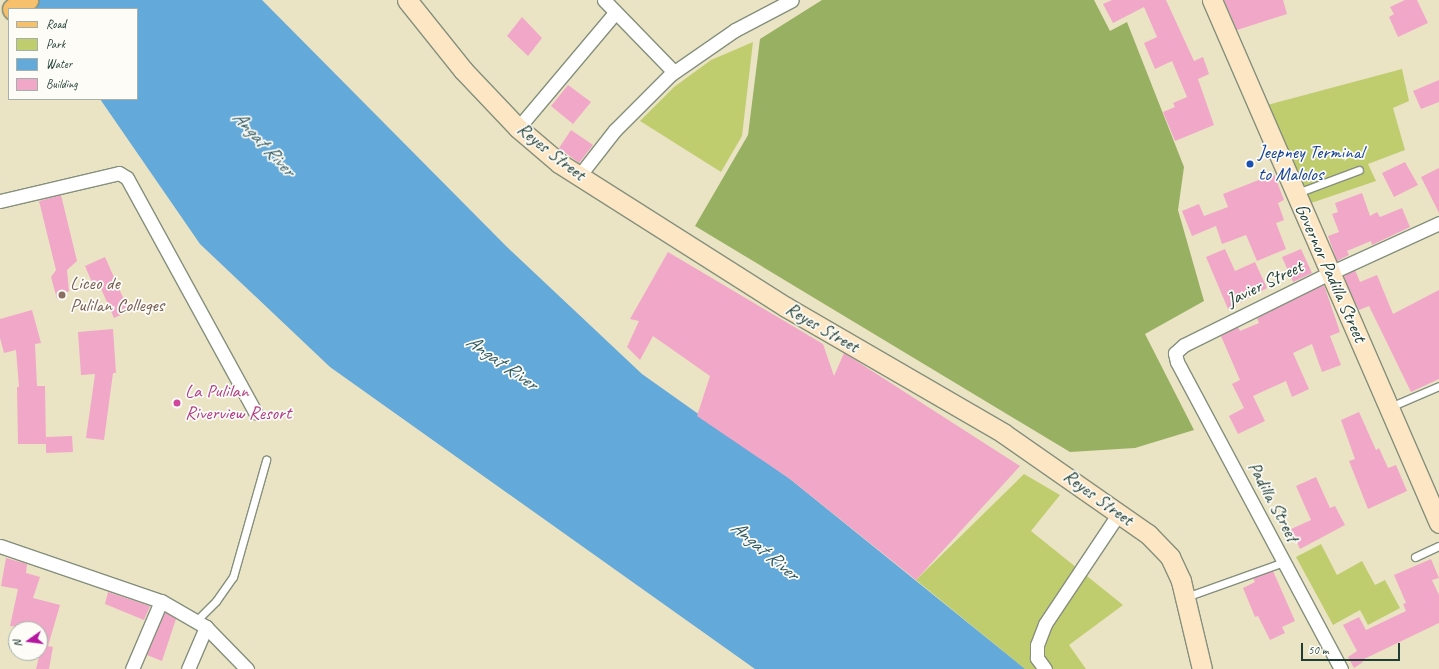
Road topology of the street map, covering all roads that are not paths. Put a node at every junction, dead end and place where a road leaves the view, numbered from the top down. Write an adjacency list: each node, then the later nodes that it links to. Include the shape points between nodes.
1 (27, 0): 6 (main road)
2 (406, 0): 9 (street, Reyes Street, via 463,70)
3 (604, 0): 7 (street)
4 (792, 0): 8 (street, via 735,30)
5 (1214, 1): 12 (street, Governor Padilla Street)
6 (15, 8)
7 (615, 12): 8 (street); 9 (street)
8 (674, 72): 11 (street, via 615,130)
9 (518, 128): 11 (street, Reyes Street, via 559,163)
10 (1359, 170): 12 (lane)
11 (579, 176): 21 (street, Reyes Street, via 786,307 1004,433)
12 (1295, 194): 15 (street, Governor Padilla Street)
13 (0, 201): 19 (street, via 119,173 127,178)
14 (1439, 223): 15 (street, Javier Street)
15 (1330, 274): 16 (street, Javier Street, via 1184,345); 18 (street, Governor Padilla Street)
16 (1176, 353): 26 (street, Padilla Street, via 1177,362)
17 (1439, 386): 18 (lane)
18 (1390, 407): 22 (street, Governor Padilla Street)
19 (255, 412)
20 (266, 460): 29 (lane, via 233,577)
21 (1119, 512): 27 (street, Reyes Street, via 1148,534 1170,557); 33 (street, via 1045,624 1036,645 1037,658)
22 (1439, 523)
23 (0, 546): 28 (street)
24 (1439, 546): 25 (lane)
25 (1415, 557)
26 (1284, 562): 27 (lane); 35 (street, Padilla Street)
27 (1185, 597): 34 (street, Reyes Street)
28 (161, 601): 29 (street); 30 (street)
29 (201, 624): 31 (street); 32 (street)
30 (132, 669)
31 (188, 669)
32 (247, 669)
33 (1045, 669)
34 (1202, 669)
35 (1341, 669)

